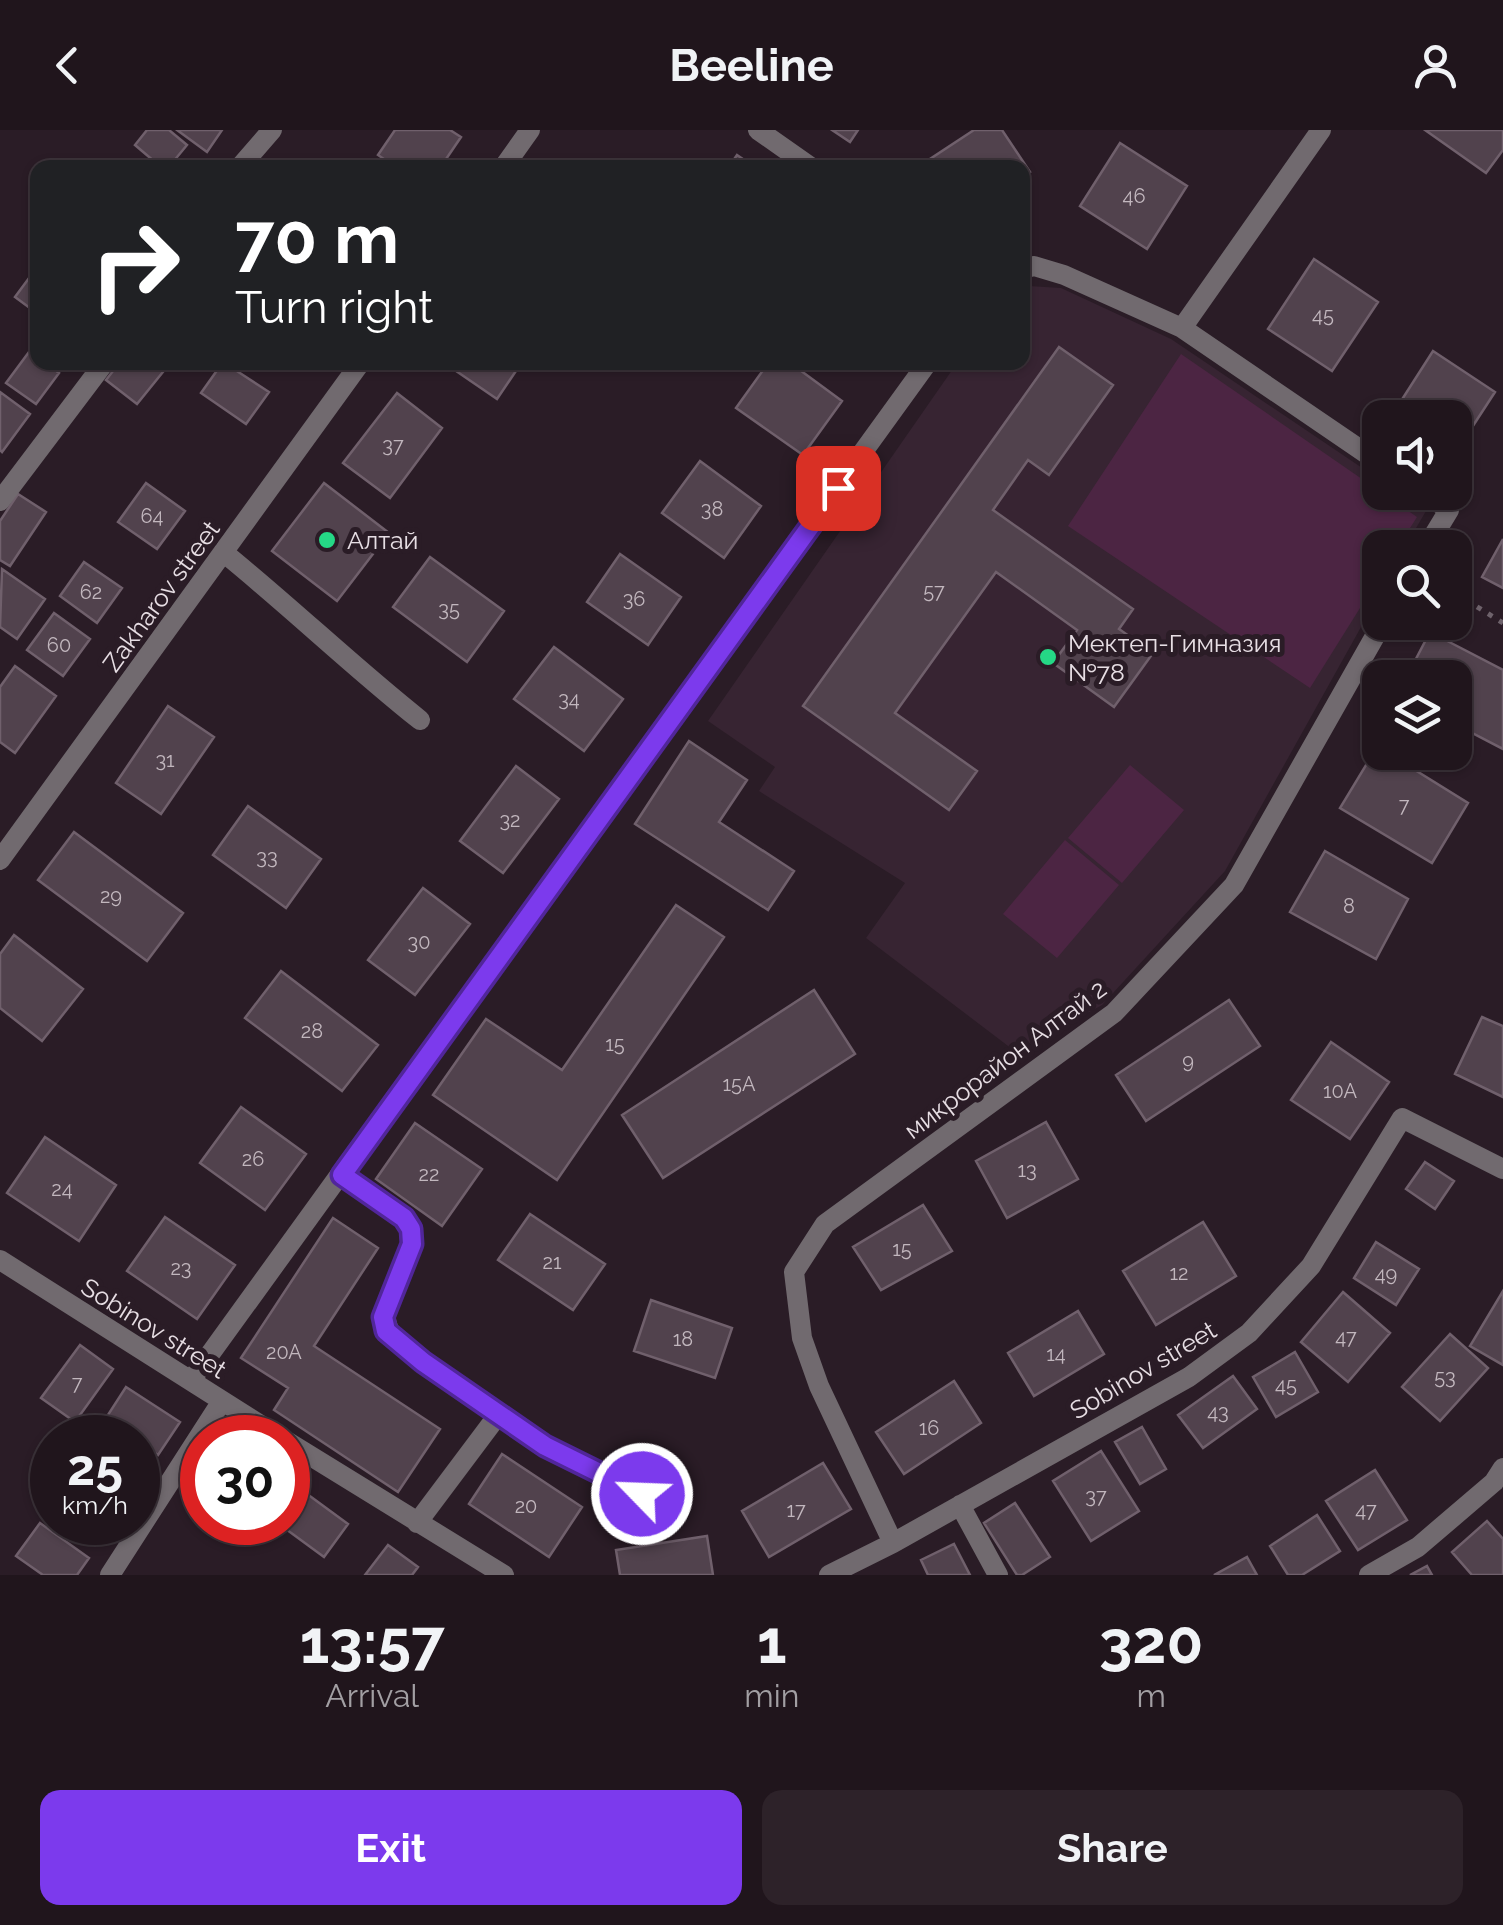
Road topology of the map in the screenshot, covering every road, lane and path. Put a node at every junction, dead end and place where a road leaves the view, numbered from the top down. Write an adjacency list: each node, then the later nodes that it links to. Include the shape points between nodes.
1 (272, 130): 5 (street)
2 (530, 130): 6 (street)
3 (758, 130): 7 (street)
4 (1321, 130): 9 (street)
5 (246, 160)
6 (509, 160)
7 (801, 160)
8 (1030, 267): 9 (street, via 1064,274)
9 (1182, 328): 13 (street)
10 (98, 370): 14 (street)
11 (356, 370): 15 (street, Zakharov street)
12 (922, 370): 22 (street)
13 (1362, 451)
14 (0, 501)
15 (224, 552): 19 (street); 20 (street, Zakharov street)
16 (1472, 604): 17 (path)
17 (1503, 623)
18 (1372, 640): 33 (street, микрорайон Алтай 2, via 1234,885 1114,1012 825,1224 794,1272 802,1338 819,1386)
19 (420, 720)
20 (0, 860)
21 (1503, 1169): 31 (street, Sobinov street, via 1402,1118 1311,1266 1249,1333 1189,1377)
22 (342, 1175): 24 (street); 27 (street, via 411,1229 412,1244 383,1317 386,1331)
23 (0, 1260): 24 (street, Sobinov street)
24 (192, 1379): 25 (street, Sobinov street)
25 (222, 1401): 26 (street, Sobinov street); 34 (street)
26 (244, 1415)
27 (498, 1415): 30 (street); 32 (street)
28 (310, 1456): 32 (street)
29 (1503, 1468): 38 (street, via 1418,1547)
30 (642, 1494)
31 (960, 1505): 33 (street, Sobinov street); 37 (street)
32 (417, 1523): 35 (street)
33 (893, 1543): 36 (street, Sobinov street)
34 (110, 1575)
35 (504, 1575)
36 (829, 1575)
37 (998, 1575)
38 (1369, 1575)

